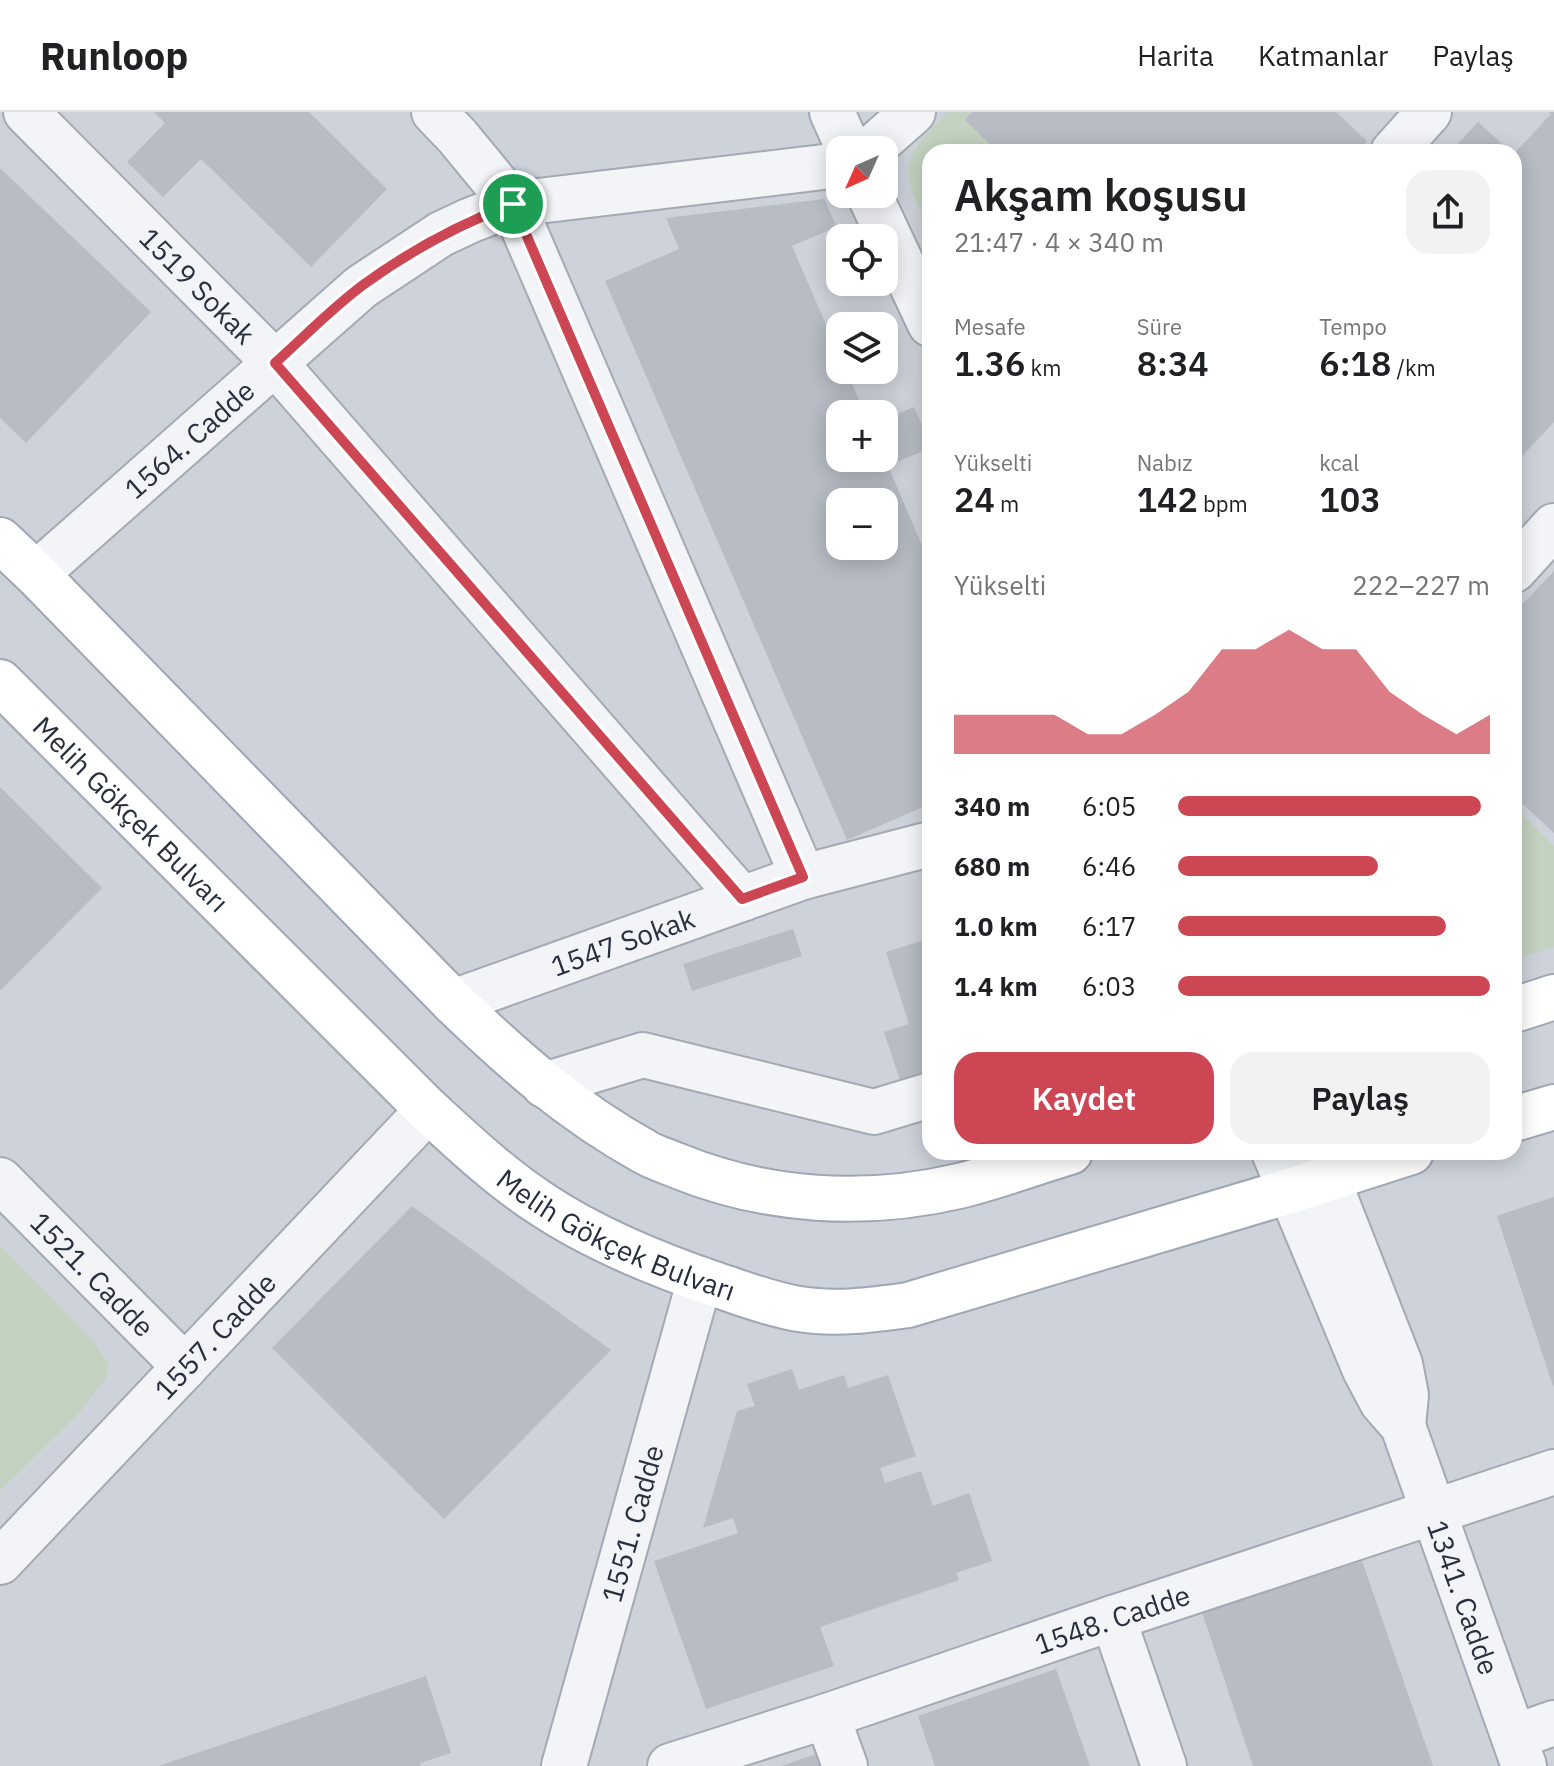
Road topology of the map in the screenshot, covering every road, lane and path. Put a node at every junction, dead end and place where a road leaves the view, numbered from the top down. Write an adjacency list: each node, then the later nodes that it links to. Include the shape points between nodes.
1 (26, 112): 13 (street, 1519 Sokak)
2 (434, 112): 10 (street)
3 (832, 112): 6 (street)
4 (913, 112): 7 (street)
5 (1429, 112): 8 (street)
6 (843, 136)
7 (886, 136)
8 (1400, 144)
9 (826, 167): 10 (street, 1564. Cadde)
10 (513, 204): 13 (street, 1564. Cadde, via 441,234 400,260); 20 (street)
11 (876, 208): 12 (street)
12 (922, 307)
13 (275, 363): 17 (street, 1564. Cadde); 21 (street, 1519 Sokak)
14 (1554, 526): 16 (street)
15 (0, 540): 17 (main road)
16 (1522, 561)
17 (36, 574): 23 (main road)
18 (0, 682): 28 (main road, Melih Gökçek Bulvarı)
19 (922, 846): 20 (street, 1547 Sokak)
20 (803, 877): 21 (street, 1547 Sokak)
21 (742, 899): 23 (street, 1547 Sokak)
22 (1554, 997): 24 (main road)
23 (453, 1002): 25 (main road)
24 (1522, 1007)
25 (544, 1085): 26 (street, via 643,1055 874,1112); 30 (main road, via 648,1154 746,1188 794,1197 914,1194)
26 (922, 1097)
27 (1554, 1107): 29 (main road)
28 (428, 1110): 34 (main road, Melih Gökçek Bulvarı, via 542,1205 621,1247); 35 (street, 1557. Cadde)
29 (1522, 1117)
30 (1044, 1160)
31 (1356, 1160): 32 (main road, Melih Gökçek Bulvarı)
32 (1302, 1168): 34 (main road, Melih Gökçek Bulvarı, via 908,1305 799,1310); 37 (street, 1341. Cadde, via 1365,1370 1403,1426)
33 (0, 1180): 35 (street, 1521. Cadde)
34 (700, 1279): 43 (street, 1551. Cadde)
35 (185, 1367): 38 (street, 1557. Cadde)
36 (1554, 1472): 37 (street, 1548. Cadde)
37 (1434, 1512): 39 (street, 1548. Cadde); 42 (street, 1341. Cadde)
38 (0, 1562)
39 (1113, 1618): 40 (street, 1548. Cadde); 46 (street)
40 (827, 1716): 44 (street, 1548. Cadde); 45 (street)
41 (1554, 1723): 42 (street)
42 (1519, 1751)
43 (564, 1766)
44 (670, 1766)
45 (845, 1766)
46 (1164, 1766)

